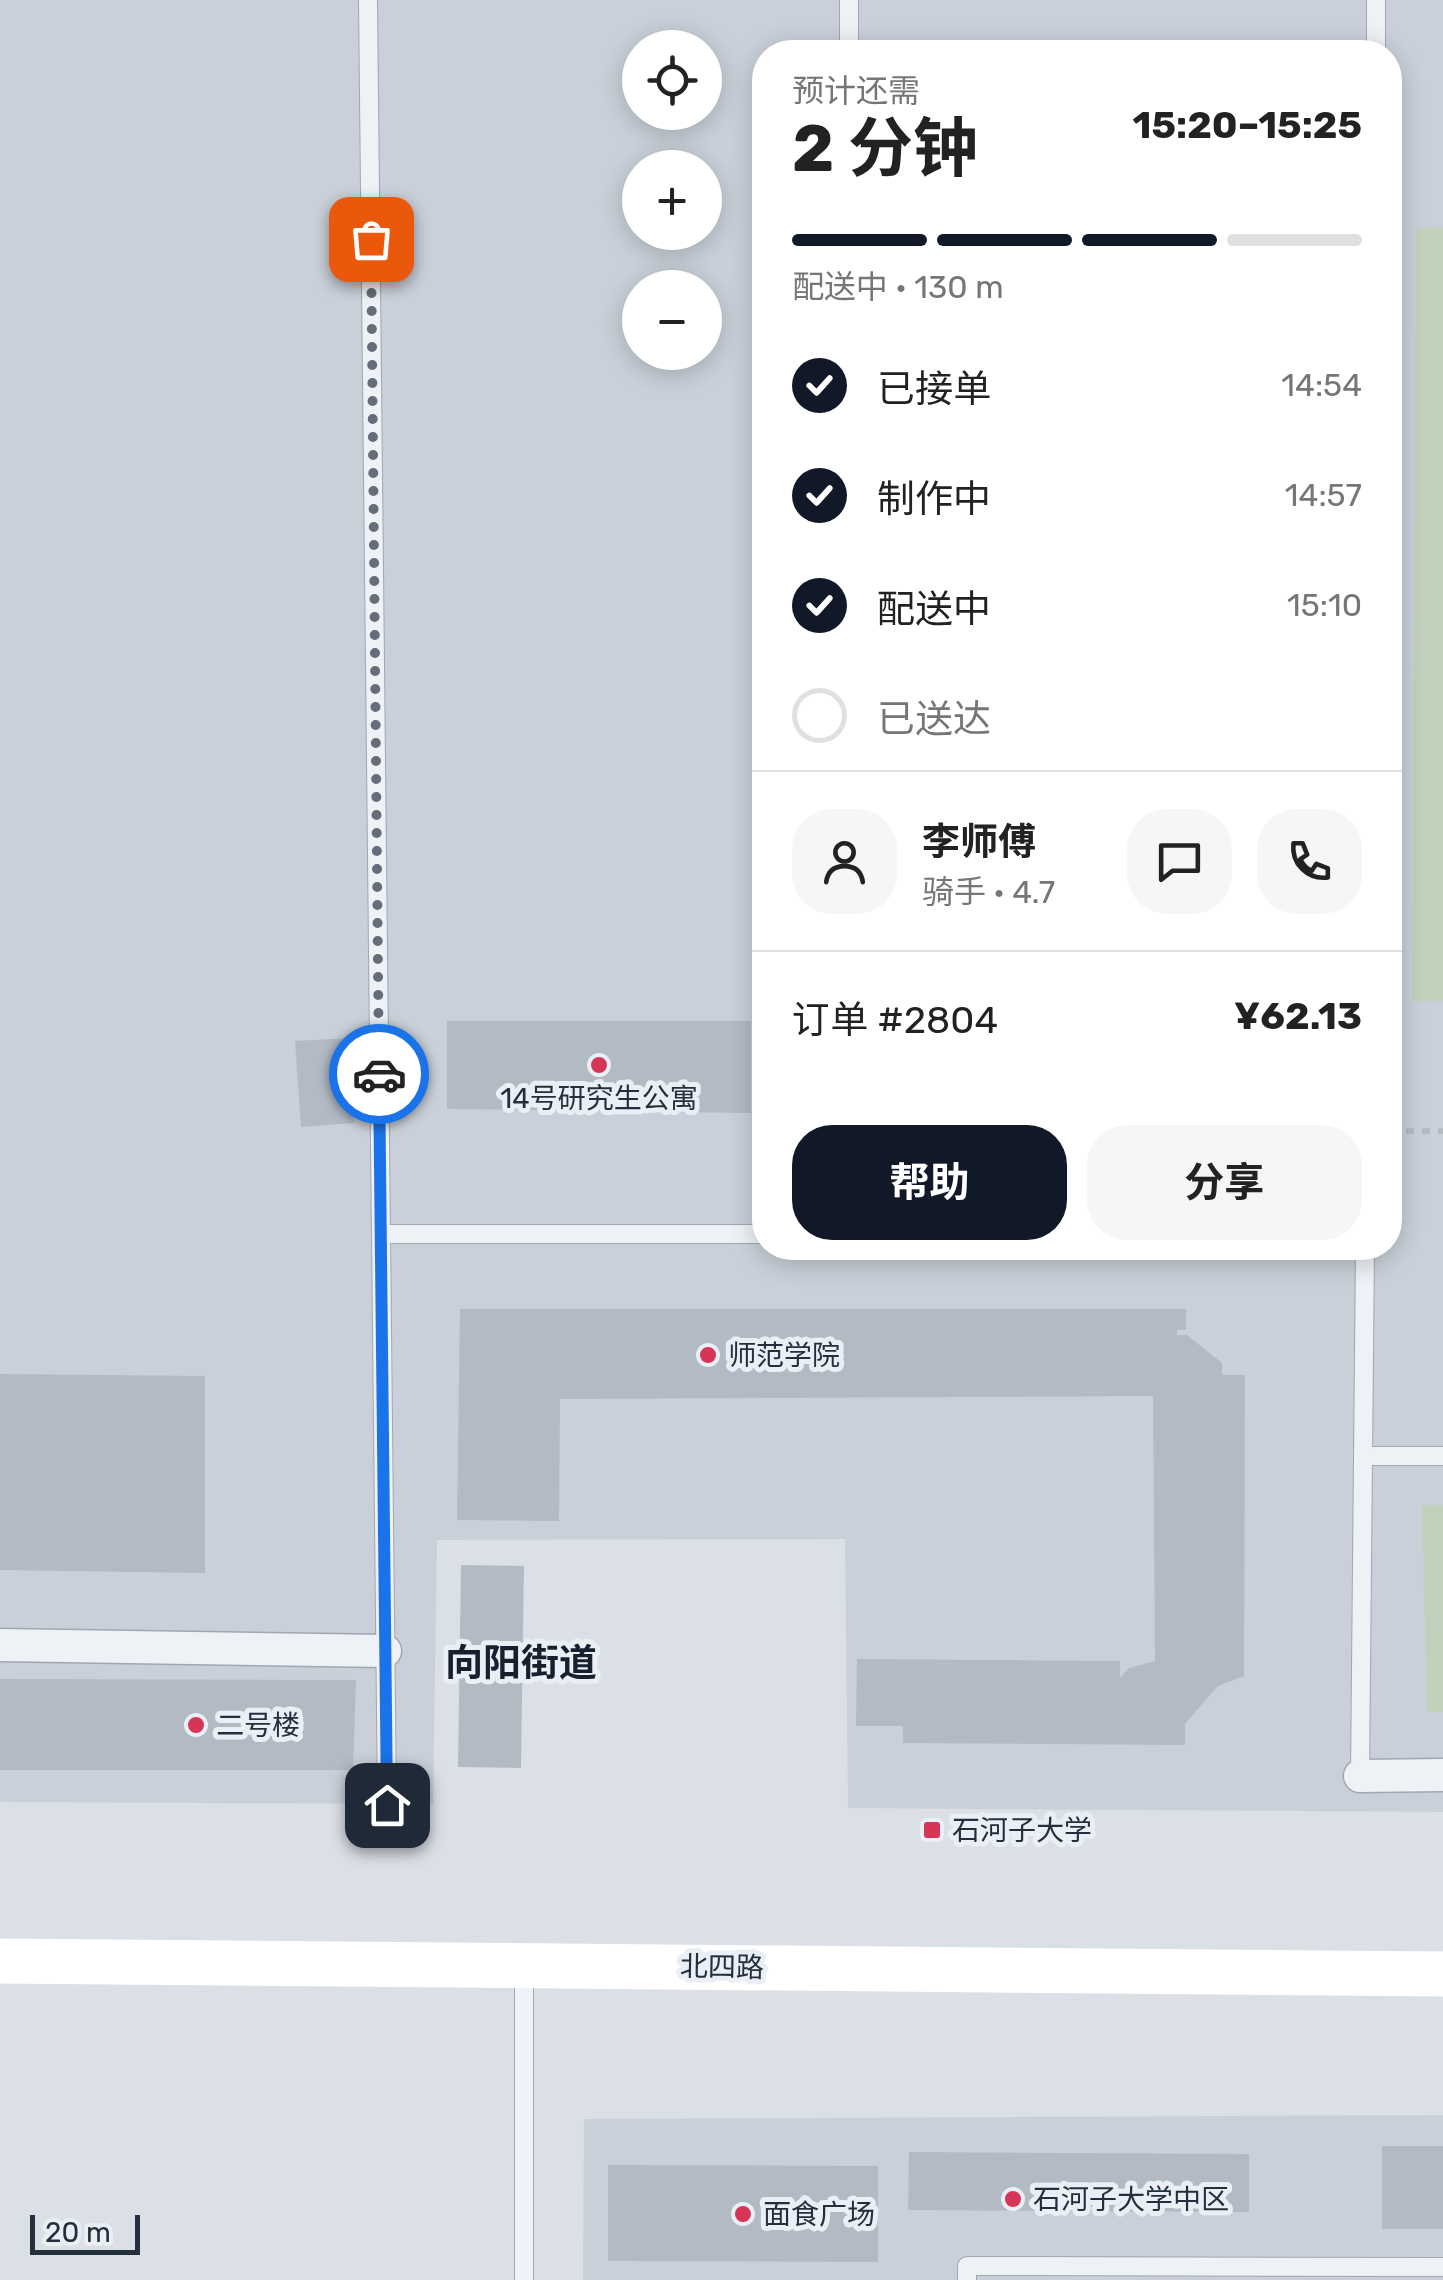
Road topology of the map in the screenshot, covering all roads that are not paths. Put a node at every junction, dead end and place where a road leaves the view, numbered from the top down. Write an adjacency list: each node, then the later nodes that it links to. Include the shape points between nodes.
1 (368, 0): 6 (lane)
2 (849, 0): 4 (lane)
3 (1376, 0): 5 (lane)
4 (850, 40)
5 (1376, 40)
6 (381, 1234): 7 (lane); 12 (lane)
7 (752, 1234)
8 (1365, 1260): 9 (lane)
9 (1363, 1456): 10 (lane); 14 (lane)
10 (1443, 1456)
11 (0, 1644): 12 (street)
12 (386, 1651): 15 (lane)
13 (1443, 1775): 14 (street)
14 (1360, 1776)
15 (387, 1805)
16 (0, 1961): 17 (main road, 北四路)
17 (524, 1966): 18 (main road, 北四路); 21 (lane)
18 (1443, 1974)
19 (1443, 2267): 20 (lane)
20 (1312, 2274): 22 (lane, via 967,2266)
21 (524, 2280)
22 (967, 2280)

